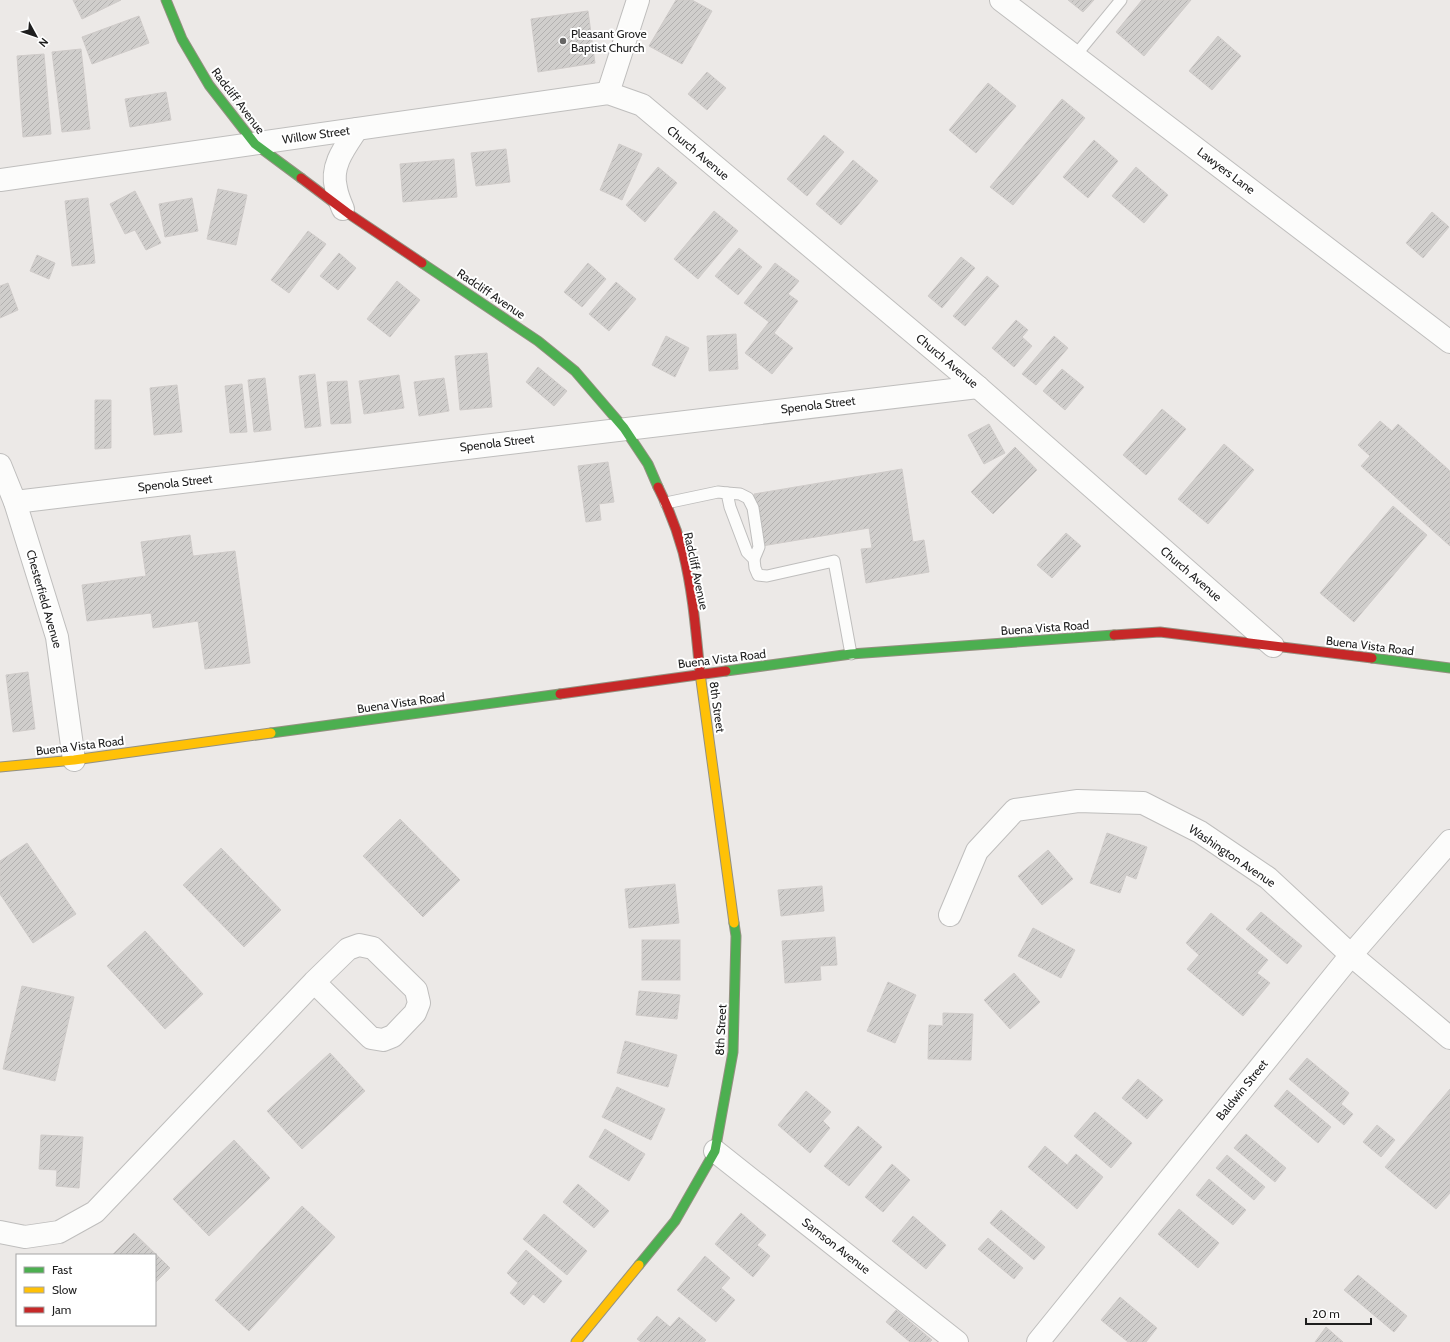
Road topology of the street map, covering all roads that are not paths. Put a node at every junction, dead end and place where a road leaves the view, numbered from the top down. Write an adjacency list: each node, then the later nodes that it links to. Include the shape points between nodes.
1 (166, 0): 8 (street, Radcliff Avenue, via 182,39 209,85)
2 (638, 0): 6 (street)
3 (1001, 0): 5 (street, Lawyers Lane)
4 (1121, 0): 5 (lane)
5 (1075, 56): 11 (street, Lawyers Lane)
6 (608, 94): 7 (street, Willow Street); 12 (street, Church Avenue, via 642,106)
7 (357, 129): 8 (street, Willow Street); 10 (street, via 342,151 335,169 335,187)
8 (255, 144): 9 (street, Willow Street); 10 (street, Radcliff Avenue)
9 (0, 180)
10 (343, 209): 13 (street, Radcliff Avenue, via 538,341 575,371)
11 (1450, 342)
12 (978, 386): 13 (street, Spenola Street); 19 (street, Church Avenue)
13 (624, 428): 16 (street, Spenola Street); 17 (street, Radcliff Avenue, via 648,464)
14 (0, 465): 16 (street, Chesterfield Avenue)
15 (728, 493): 17 (lane, via 718,492); 18 (lane, via 746,552); 18 (lane, via 748,498 753,508 759,547)
16 (15, 502): 23 (street, Chesterfield Avenue, via 57,637)
17 (666, 503): 22 (street, Radcliff Avenue, via 682,552 694,614)
18 (754, 559): 20 (lane, via 758,575 767,576 834,561)
19 (1273, 646): 20 (street, Buena Vista Road, via 1160,632); 21 (street, Buena Vista Road)
20 (851, 654): 22 (street, Buena Vista Road)
21 (1450, 668)
22 (700, 674): 23 (street, Buena Vista Road); 30 (street, 8th Street, via 736,936 733,1052)
23 (74, 760): 24 (street, Buena Vista Road)
24 (0, 767)
25 (1450, 841): 27 (street, Baldwin Street)
26 (950, 915): 27 (street, Washington Avenue, via 976,851 1016,810 1078,801 1143,803 1200,832 1268,878)
27 (1351, 955): 29 (street, Washington Avenue); 34 (street, Baldwin Street)
28 (314, 982): 28 (street, via 348,949 359,945 373,948 416,990 419,1003 415,1013 393,1036 383,1040 371,1038); 31 (street, via 95,1212 59,1232 25,1237)
29 (1450, 1038)
30 (715, 1151): 32 (street, 8th Street, via 675,1220); 33 (street, Samson Avenue)
31 (0, 1232)
32 (576, 1342)
33 (957, 1342)
34 (1038, 1342)

